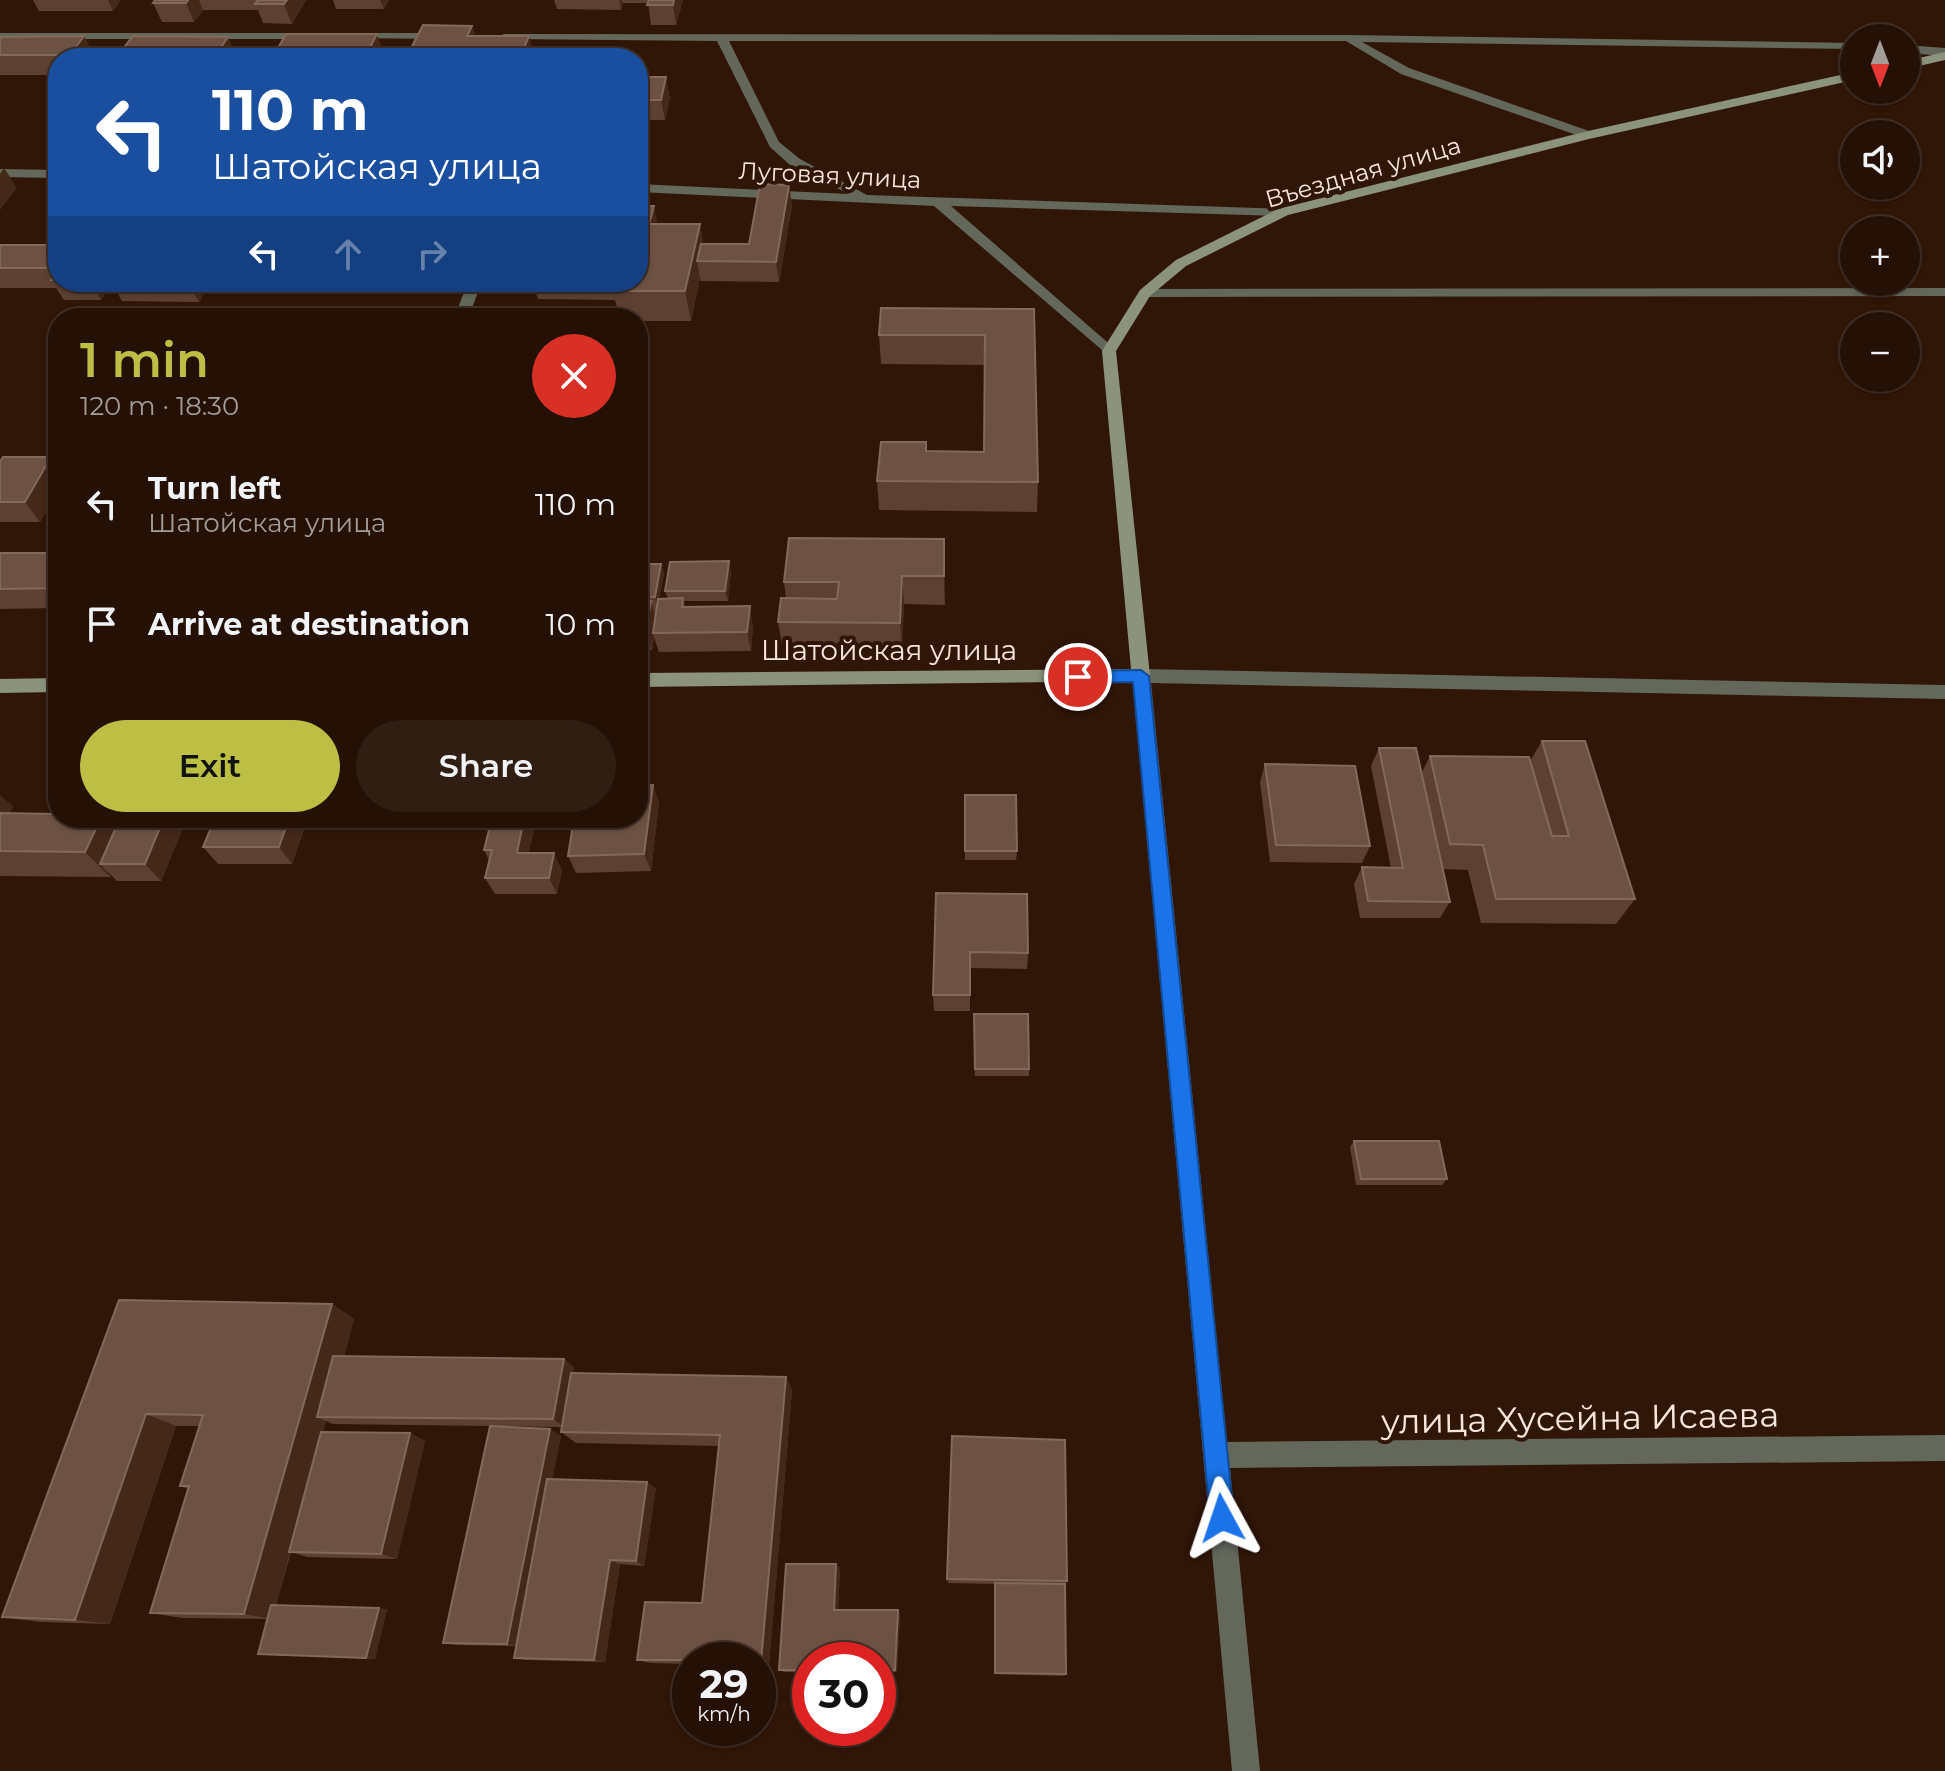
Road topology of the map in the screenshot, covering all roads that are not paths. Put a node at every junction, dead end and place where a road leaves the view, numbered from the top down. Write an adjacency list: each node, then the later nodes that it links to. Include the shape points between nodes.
1 (0, 36): 2 (street)
2 (329, 36)
3 (345, 36): 4 (street)
4 (454, 36)
5 (486, 36): 6 (street)
6 (721, 37): 7 (street); 17 (street, via 774,144 795,162)
7 (1347, 38): 8 (street); 13 (street, via 1405,71)
8 (1840, 46)
9 (1920, 51): 10 (street)
10 (1945, 54): 11 (street)
11 (1920, 61)
12 (1840, 79): 13 (street, Въездная улица)
13 (1588, 135): 19 (street, Въездная улица)
14 (0, 173): 15 (street)
15 (48, 174)
16 (648, 188): 17 (street, Луговая улица)
17 (868, 199): 18 (street, Луговая улица)
18 (938, 202): 19 (street); 22 (street, Луговая улица)
19 (1283, 212): 21 (street, Въездная улица, via 1181,263)
20 (1945, 292): 21 (street)
21 (1145, 293): 22 (street, Въездная улица)
22 (1109, 351): 23 (street)
23 (1141, 676): 24 (street, Шатойская улица); 27 (street); 29 (street)
24 (648, 680)
25 (48, 685): 26 (street)
26 (0, 686)
27 (1945, 692)
28 (1945, 1448): 29 (street, улица Хусейна Исаева)
29 (1216, 1455): 30 (street)
30 (1246, 1771)

